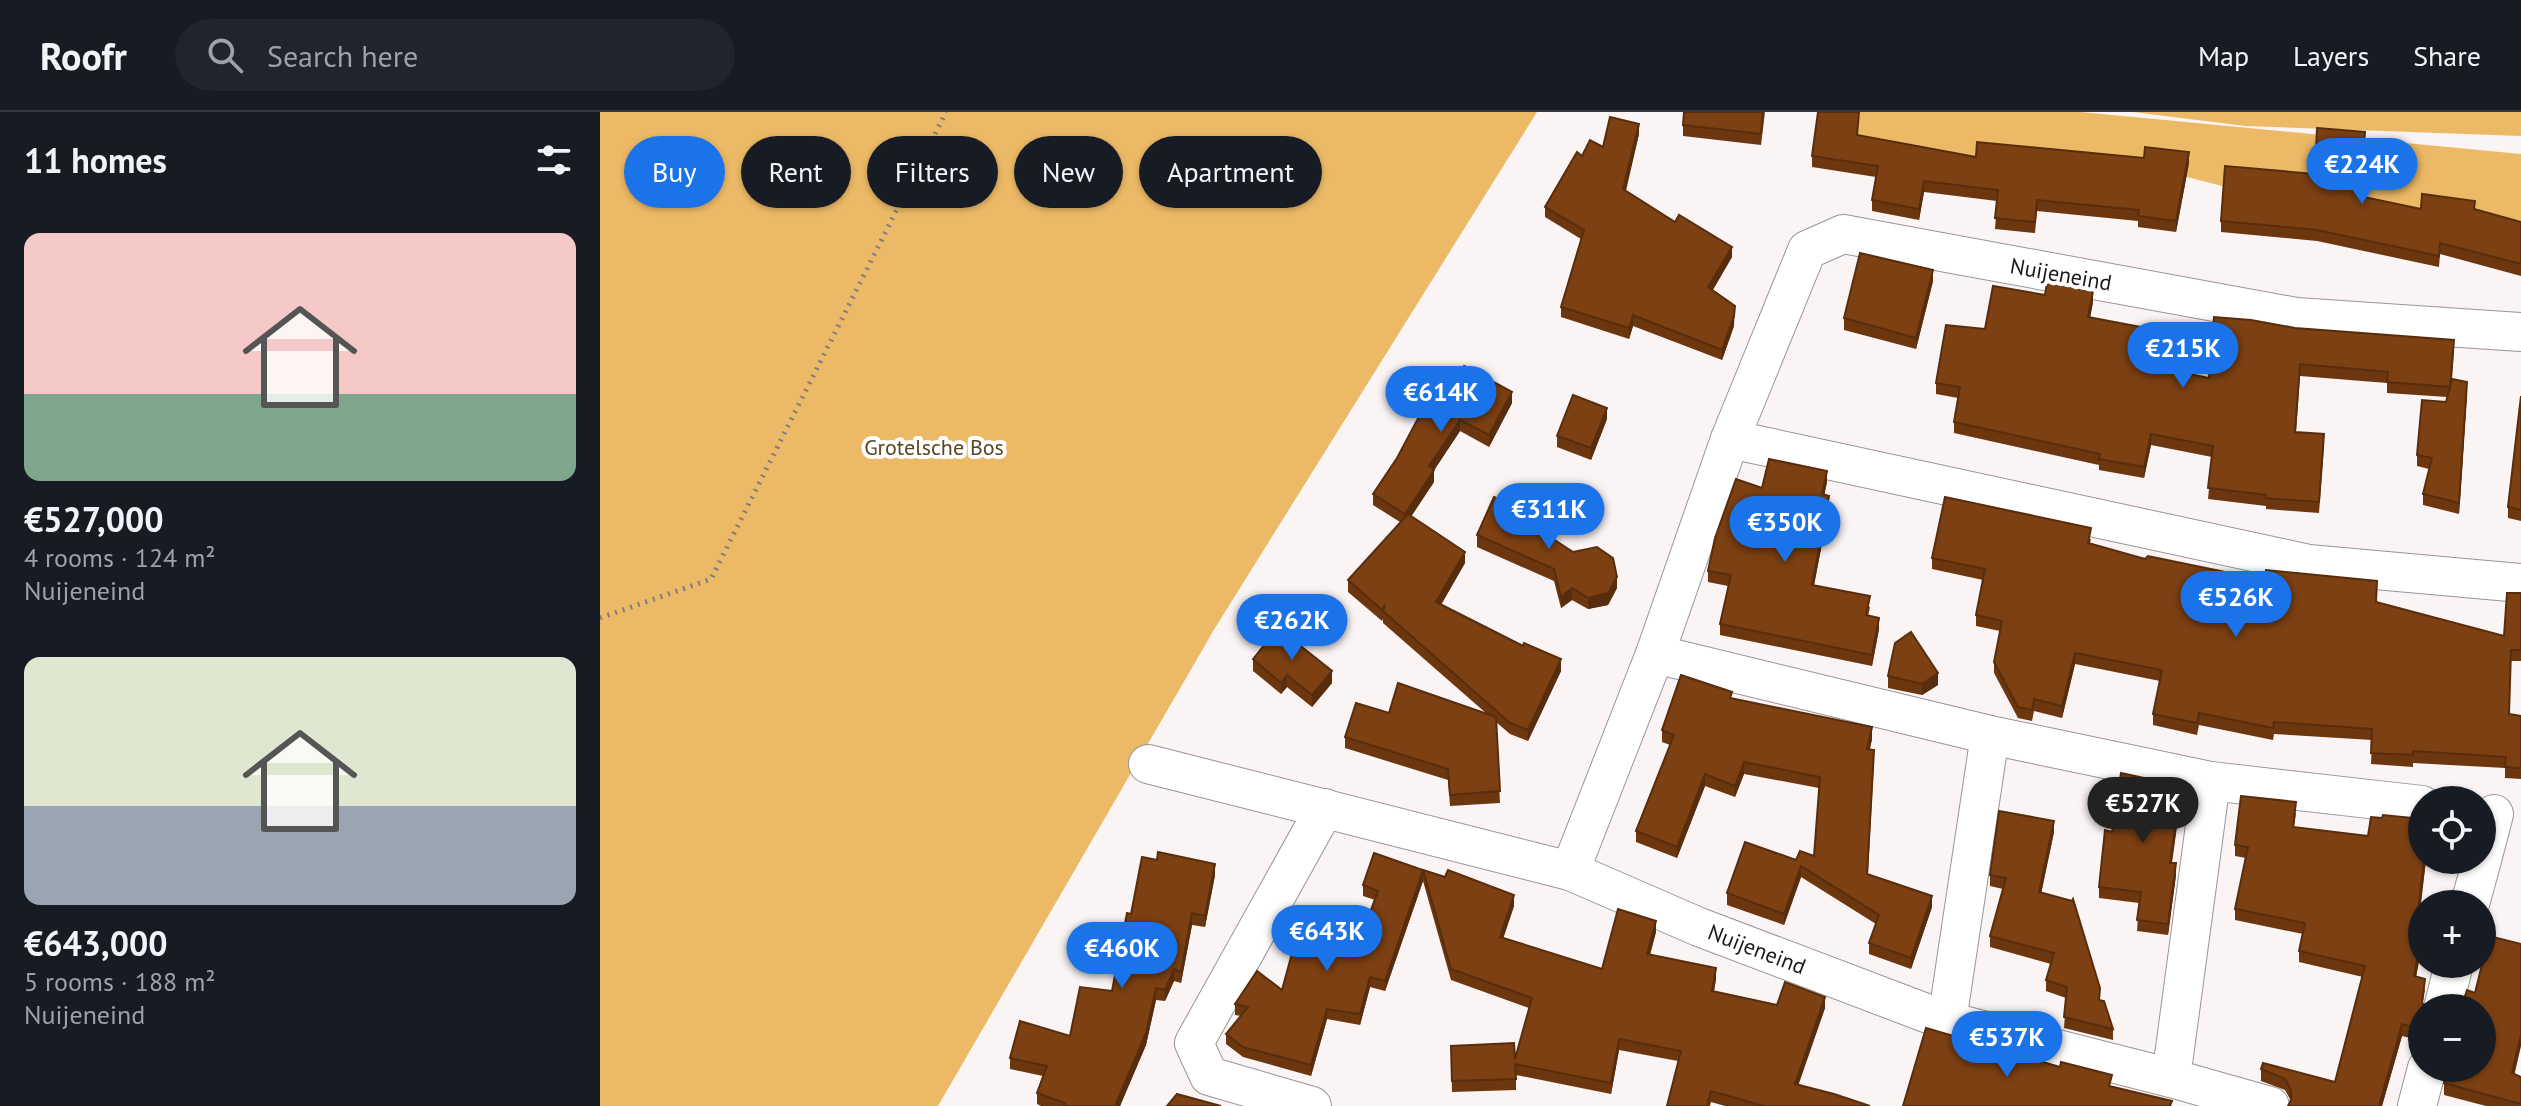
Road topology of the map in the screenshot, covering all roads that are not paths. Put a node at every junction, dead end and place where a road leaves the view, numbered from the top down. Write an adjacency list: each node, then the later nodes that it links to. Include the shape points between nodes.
1 (2521, 332): 2 (street, Nuijeneind, via 2296,317 1843,234 1807,250)
2 (1730, 439): 3 (street, via 2309,564); 4 (street, Nuijeneind)
3 (2521, 583)
4 (1655, 654): 5 (street); 10 (street, Nuijeneind)
5 (1990, 735): 7 (street); 11 (street)
6 (1148, 764): 9 (street, Nuijeneind)
7 (2211, 781): 8 (street); 12 (street)
8 (2408, 803)
9 (1325, 808): 10 (street, Nuijeneind); 14 (street, via 1194,1043 1209,1076)
10 (1570, 871): 11 (street, Nuijeneind, via 1699,927)
11 (1947, 1021): 12 (street, Nuijeneind)
12 (2171, 1078): 15 (street, Nuijeneind)
13 (2423, 1082): 16 (street)
14 (1312, 1106)
15 (2270, 1106)
16 (2417, 1106)

